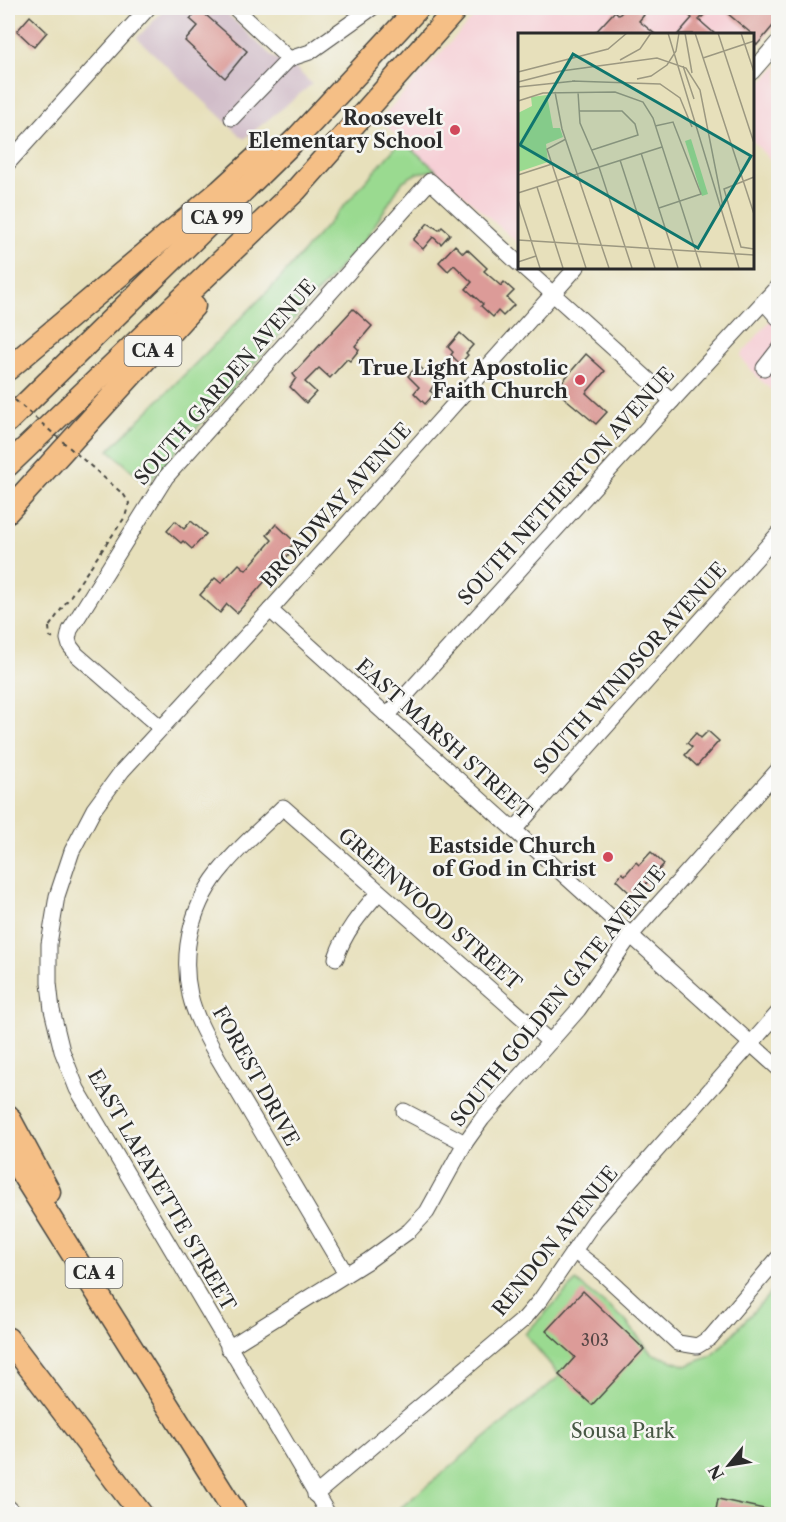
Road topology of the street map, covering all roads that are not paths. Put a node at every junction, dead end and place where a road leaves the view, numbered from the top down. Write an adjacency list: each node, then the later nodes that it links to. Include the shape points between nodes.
1 (148, 8): 10 (street)
2 (235, 8): 7 (street)
3 (372, 8): 7 (street, via 310,52)
4 (418, 8): 21 (highway, via 220,191); 23 (highway, CA 99, via 298,137)
5 (457, 8): 11 (highway, CA 99)
6 (778, 42): 8 (street)
7 (290, 59): 9 (street)
8 (753, 71)
9 (232, 118)
10 (8, 163)
11 (296, 190): 24 (highway, CA 99); 25 (highway, CA 4, via 245,253)
12 (518, 263): 29 (street, SOUTH GARDEN AVENUE, via 430,182 166,477 68,639 77,655)
13 (577, 268): 16 (street, BROADWAY AVENUE)
14 (531, 270): 16 (street)
15 (778, 286): 17 (street, SOUTH NETHERTON AVENUE)
16 (553, 295): 22 (street); 27 (street, BROADWAY AVENUE)
17 (764, 302): 18 (street); 22 (street, SOUTH NETHERTON AVENUE)
18 (778, 318)
19 (778, 350): 20 (street)
20 (764, 368)
21 (8, 369)
22 (672, 400): 28 (street, SOUTH NETHERTON AVENUE)
23 (8, 421)
24 (8, 465)
25 (8, 511)
26 (778, 534): 32 (street, SOUTH WINDSOR AVENUE)
27 (270, 610): 28 (street, EAST MARSH STREET); 29 (street, EAST LAFAYETTE STREET)
28 (387, 716): 32 (street, EAST MARSH STREET)
29 (161, 728): 48 (street, EAST LAFAYETTE STREET, via 94,809 72,850 52,920 49,983 56,1031 77,1089)
30 (778, 770): 34 (street, SOUTH GOLDEN GATE AVENUE)
31 (283, 807): 33 (street, GREENWOOD STREET); 46 (street, FOREST DRIVE, via 224,865 205,892 191,924 186,974 204,1033)
32 (514, 830): 34 (street, EAST MARSH STREET)
33 (379, 892): 35 (street, via 350,925); 37 (street, GREENWOOD STREET)
34 (631, 935): 37 (street, SOUTH GOLDEN GATE AVENUE, via 578,1010); 38 (street, EAST MARSH STREET)
35 (336, 958)
36 (778, 1013): 38 (street, RENDON AVENUE)
37 (550, 1042): 42 (street, SOUTH GOLDEN GATE AVENUE)
38 (751, 1044): 39 (street, EAST MARSH STREET); 44 (street, RENDON AVENUE, via 595,1220)
39 (778, 1068)
40 (404, 1111): 42 (street)
41 (8, 1116): 50 (highway, CA 4)
42 (465, 1143): 46 (street, SOUTH GOLDEN GATE AVENUE, via 419,1221)
43 (8, 1151): 50 (highway)
44 (573, 1251): 45 (street, via 670,1338 686,1346 697,1346 710,1338); 51 (street, RENDON AVENUE, via 525,1319)
45 (778, 1258)
46 (346, 1274): 48 (street, SOUTH GOLDEN GATE AVENUE)
47 (8, 1339): 54 (highway)
48 (228, 1348): 51 (street, EAST LAFAYETTE STREET)
49 (8, 1363): 54 (highway, via 83,1456)
50 (183, 1428): 55 (highway, CA 4)
51 (315, 1495): 56 (street, EAST LAFAYETTE STREET)
52 (8, 1507): 53 (street)
53 (15, 1515)
54 (139, 1515)
55 (236, 1515)
56 (328, 1515)

